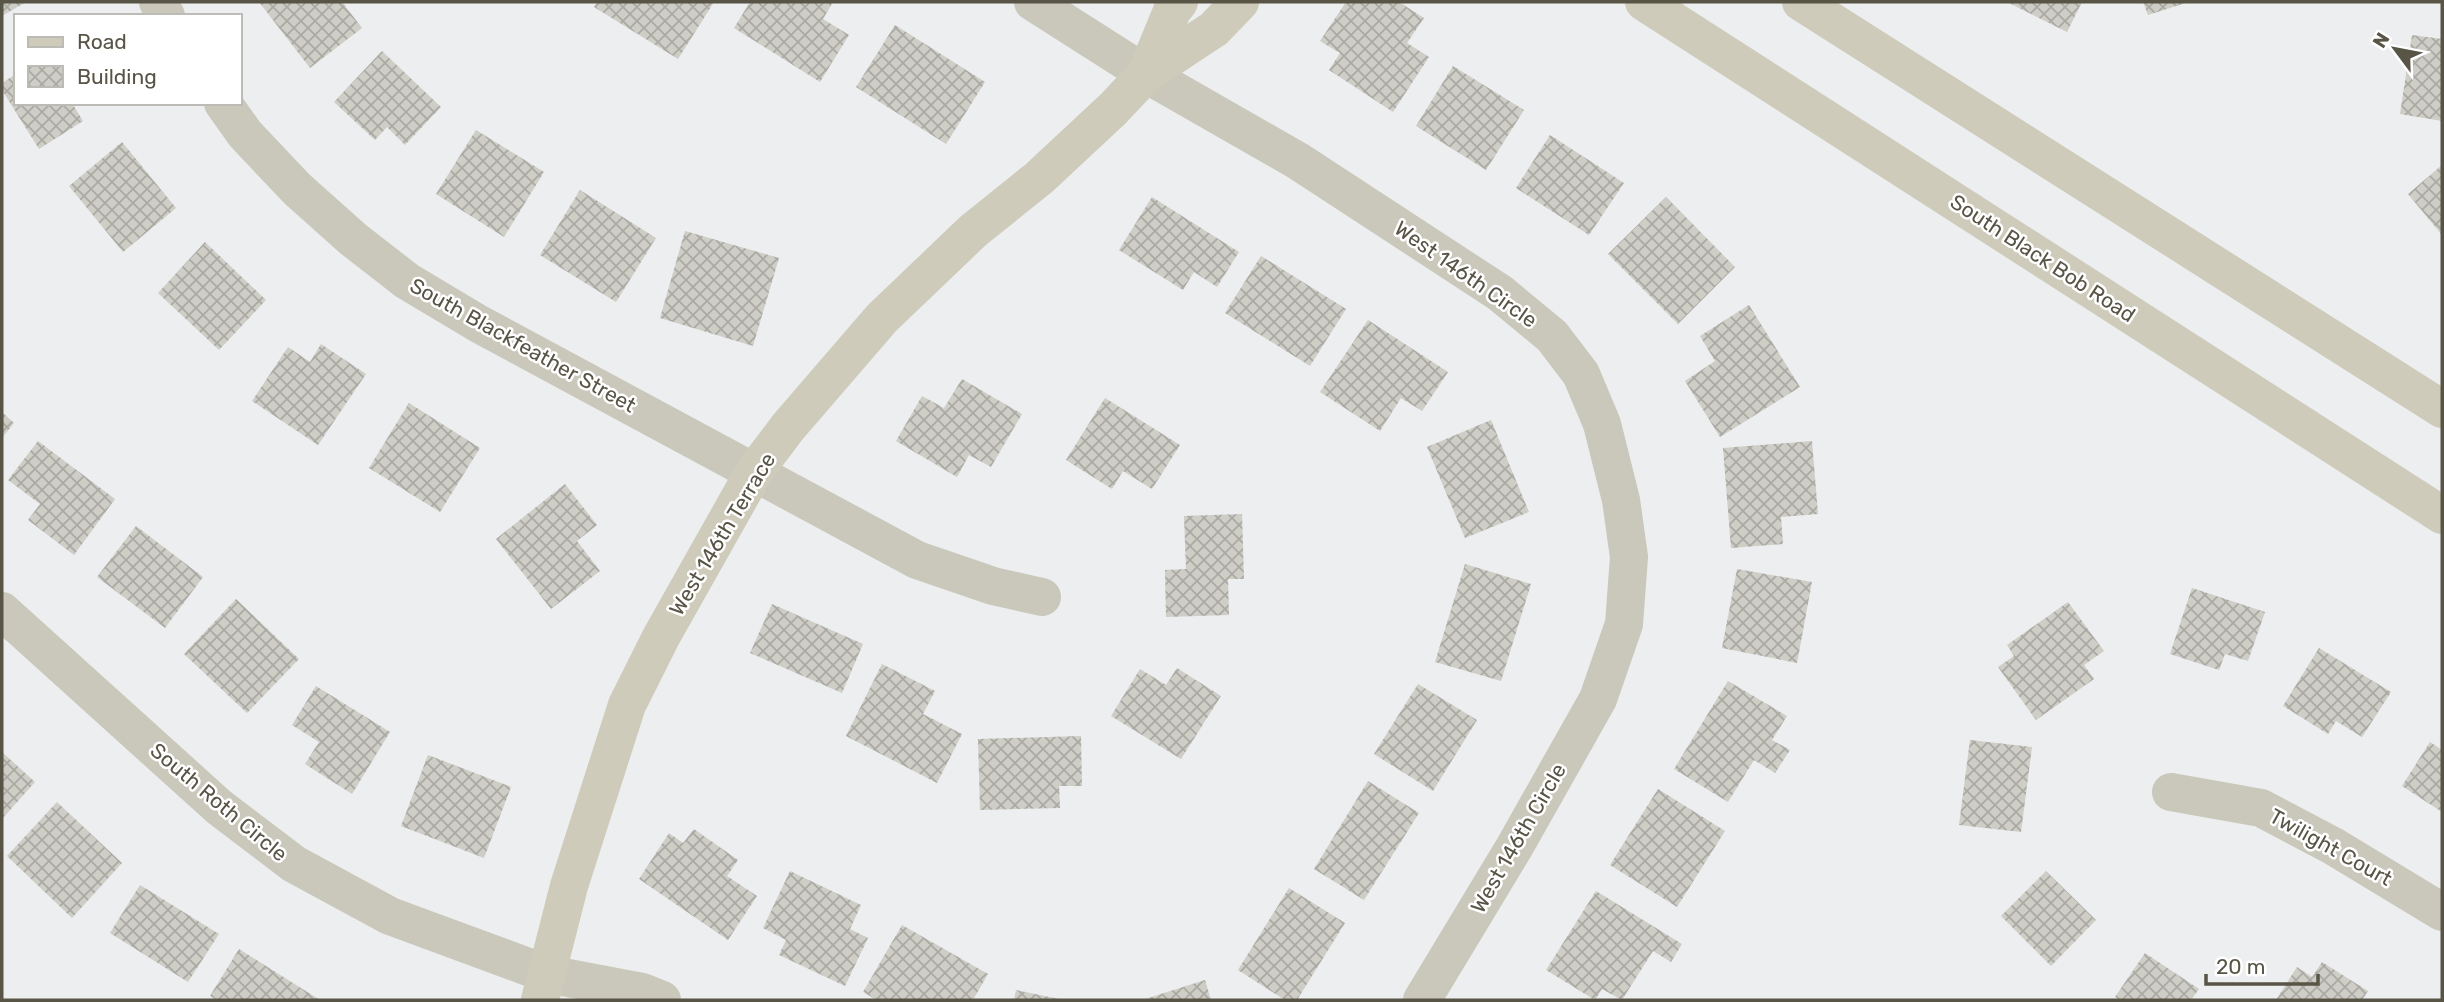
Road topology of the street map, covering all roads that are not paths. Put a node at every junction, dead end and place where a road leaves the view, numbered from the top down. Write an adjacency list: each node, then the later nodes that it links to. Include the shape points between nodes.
1 (1033, 2): 6 (street, West 146th Circle)
2 (1179, 2): 6 (main road, West 146th Terrace)
3 (1240, 2): 6 (main road, West 146th Terrace, via 1214,29)
4 (1644, 2): 10 (main road, South Black Bob Road)
5 (1801, 2): 8 (main road)
6 (1146, 74): 9 (main road, West 146th Terrace, via 1058,161 972,231 882,318); 17 (street, West 146th Circle, via 1298,161 1500,293 1552,337 1581,374 1602,424 1622,499 1629,556 1624,624 1598,699)
7 (224, 105): 9 (street, South Blackfeather Street, via 296,189 407,281)
8 (2442, 409)
9 (754, 472): 11 (street, South Blackfeather Street, via 918,560); 15 (main road, West 146th Terrace, via 627,705 569,886)
10 (2442, 515)
11 (1042, 597)
12 (2, 611): 15 (street, South Roth Circle, via 219,807 294,864 390,916)
13 (2171, 792): 14 (street, Twilight Court, via 2261,808)
14 (2442, 912)
15 (543, 987): 16 (street, via 642,992)
16 (662, 1000)
17 (1422, 1000)

